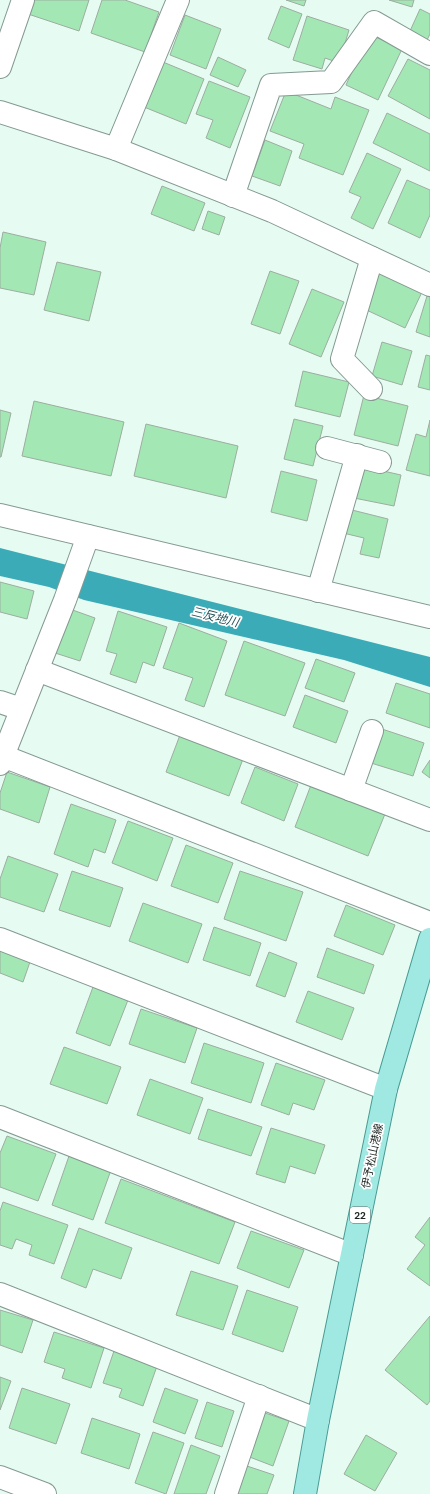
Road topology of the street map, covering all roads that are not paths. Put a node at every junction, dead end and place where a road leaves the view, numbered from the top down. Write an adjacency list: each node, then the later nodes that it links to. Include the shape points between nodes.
1 (23, 0): 4 (street)
2 (178, 0): 6 (street)
3 (430, 54): 7 (street, via 374,22 330,82 271,85)
4 (0, 67)
5 (0, 112): 6 (street)
6 (116, 149): 7 (street)
7 (233, 196): 8 (street, via 272,211)
8 (372, 258): 9 (street); 10 (street, via 342,359)
9 (430, 285)
10 (371, 389)
11 (327, 448): 12 (street)
12 (357, 455): 13 (street); 16 (street)
13 (380, 462)
14 (0, 515): 15 (street)
15 (86, 542): 16 (street); 18 (street)
16 (318, 591): 17 (street)
17 (430, 618)
18 (37, 670): 20 (street); 23 (street)
19 (0, 702): 20 (street)
20 (21, 709): 22 (street)
21 (372, 731): 23 (street)
22 (2, 760): 25 (street)
23 (350, 790): 24 (street)
24 (430, 820)
25 (430, 923)
26 (0, 939): 28 (street)
27 (430, 939): 28 (main road, 伊予松山港線 / 22)
28 (386, 1089): 30 (main road, 伊予松山港線 / 22)
29 (0, 1117): 30 (street)
30 (352, 1255): 33 (main road, 伊予松山港線 / 22)
31 (0, 1294): 32 (street)
32 (259, 1396): 33 (street); 36 (street)
33 (318, 1420): 37 (main road, 伊予松山港線 / 22)
34 (0, 1477): 35 (street)
35 (45, 1494)
36 (226, 1494)
37 (305, 1494)

